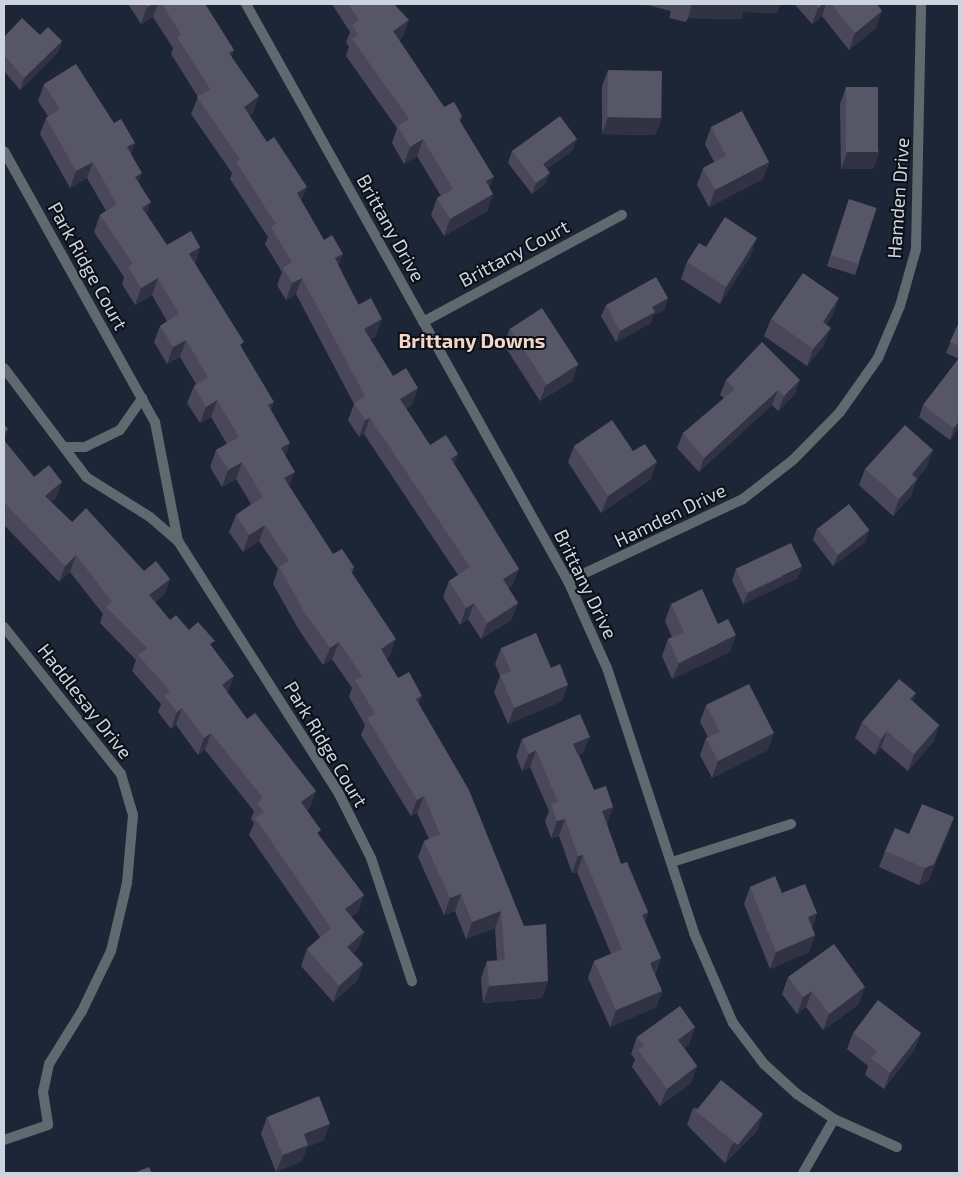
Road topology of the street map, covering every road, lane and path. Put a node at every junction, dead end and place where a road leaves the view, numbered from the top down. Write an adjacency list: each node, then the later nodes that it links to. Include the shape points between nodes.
1 (246, 4): 5 (street, Brittany Drive)
2 (921, 4): 10 (street, Hamden Drive, via 916,249 900,306 878,358 840,412 813,440 743,499)
3 (4, 151): 7 (street, Park Ridge Court)
4 (622, 215): 5 (street, Brittany Court)
5 (423, 322): 10 (street, Brittany Drive)
6 (4, 368): 8 (street, Park Ridge Court)
7 (142, 398): 8 (street, via 114,434 85,447); 9 (street, Park Ridge Court, via 161,442)
8 (64, 447): 9 (street, Park Ridge Court, via 101,489 150,518)
9 (178, 542): 14 (street, Park Ridge Court, via 339,794 371,858)
10 (568, 581): 13 (street, Brittany Drive, via 607,668)
11 (4, 627): 16 (street, Haddlesay Drive, via 120,774 133,815 127,883 111,951 82,1011 49,1064 43,1092 48,1125)
12 (791, 824): 13 (street)
13 (672, 862): 15 (street, Brittany Drive, via 694,933 733,1023 764,1064)
14 (412, 981)
15 (834, 1119): 17 (street, Brittany Drive); 18 (street)
16 (4, 1140)
17 (897, 1147)
18 (803, 1173)

